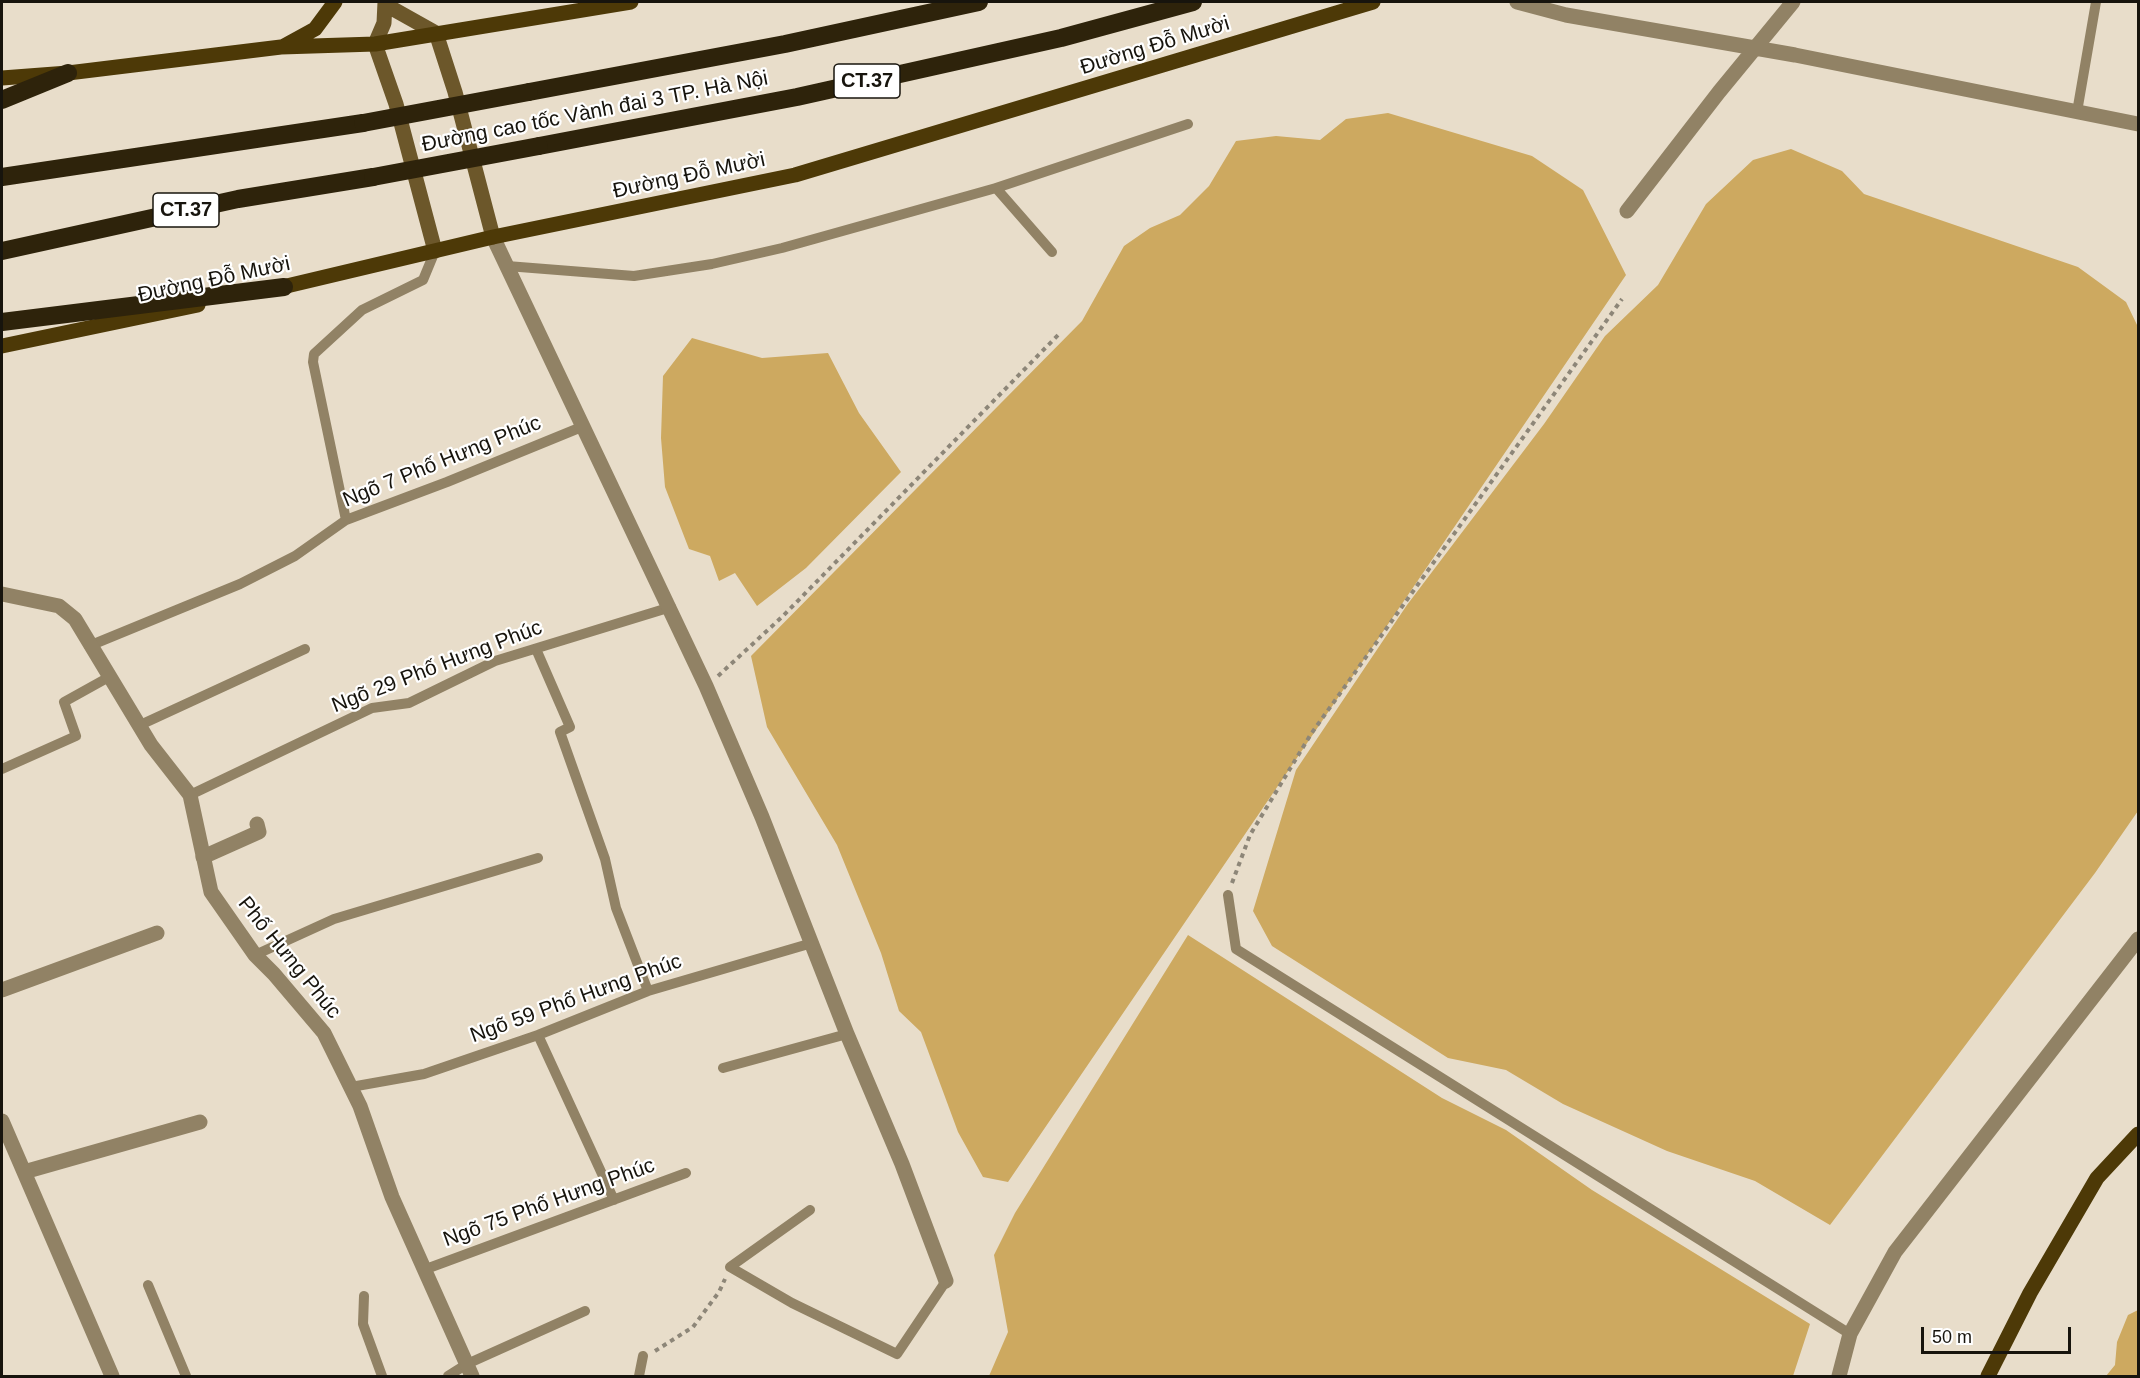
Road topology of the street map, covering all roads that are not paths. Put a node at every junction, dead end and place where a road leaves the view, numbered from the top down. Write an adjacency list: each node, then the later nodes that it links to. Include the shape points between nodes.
1 (335, 2): 12 (main road, via 315,29)
2 (631, 2): 10 (main road)
3 (980, 2): 20 (highway, Đường cao tốc Vành đai 3 TP. Hà Nội / CT.37, bridge, via 785,44 363,123)
4 (1192, 2): 24 (highway, Đường cao tốc Vành đai 3 TP. Hà Nội / CT.37, bridge, via 1061,39 796,97 238,199)
5 (1373, 2): 23 (main road, Đường Đỗ Mười, via 795,175)
6 (1517, 2): 13 (street, via 1566,15)
7 (1793, 2): 13 (street)
8 (2096, 2): 17 (lane)
9 (386, 3): 10 (main road); 11 (main road, via 384,23)
10 (435, 33): 11 (main road); 23 (main road)
11 (375, 44): 12 (main road); 25 (main road, via 396,104)
12 (281, 47): 14 (main road)
13 (1755, 49): 17 (street); 22 (street)
14 (68, 73): 15 (main road); 16 (highway)
15 (2, 78)
16 (2, 100)
17 (2077, 111): 19 (street)
18 (1188, 124): 21 (lane)
19 (2139, 124)
20 (2, 177)
21 (996, 188): 26 (lane); 27 (lane, via 712,264 634,276)
22 (1627, 211)
23 (494, 237): 25 (main road, Đường Đỗ Mười); 27 (street)
24 (2, 251)
25 (435, 251): 28 (main road, Đường Đỗ Mười); 32 (lane, via 423,280 362,310 314,354)
26 (1052, 252)
27 (507, 266): 31 (street)
28 (284, 287): 29 (highway); 30 (main road, Đường Đỗ Mười)
29 (2, 322)
30 (2, 346)
31 (584, 426): 32 (lane, Ngõ 7 Phố Hưng Phúc); 34 (street)
32 (346, 520): 35 (lane, Ngõ 7 Phố Hưng Phúc, via 295,556 240,584)
33 (2, 594): 35 (street, Phố Hưng Phúc, via 59,606 75,619)
34 (670, 607): 36 (lane, Ngõ 29 Phố Hưng Phúc); 48 (street)
35 (89, 646): 38 (street, Phố Hưng Phúc)
36 (536, 649): 41 (lane, Ngõ 29 Phố Hưng Phúc, via 495,661 409,703 372,708); 51 (lane, via 570,727 560,732 605,859 616,908)
37 (305, 650): 39 (lane)
38 (109, 677): 39 (street, Phố Hưng Phúc); 40 (lane, via 64,702 76,736)
39 (138, 726): 41 (street, Phố Hưng Phúc)
40 (2, 770)
41 (190, 795): 43 (street, Phố Hưng Phúc)
42 (257, 824): 43 (street, via 259,832)
43 (203, 857): 49 (street, Phố Hưng Phúc, via 211,892)
44 (538, 858): 49 (lane, via 334,919)
45 (1228, 895): 68 (lane, via 1236,949)
46 (158, 933): 50 (street)
47 (2139, 939): 68 (street, via 1895,1251)
48 (812, 943): 51 (lane, Ngõ 59 Phố Hưng Phúc); 52 (street)
49 (255, 955): 55 (street, Phố Hưng Phúc, via 324,1033)
50 (2, 990)
51 (648, 991): 53 (lane, Ngõ 59 Phố Hưng Phúc)
52 (847, 1034): 54 (lane); 64 (street)
53 (538, 1035): 55 (lane, Ngõ 59 Phố Hưng Phúc, via 424,1074); 61 (lane)
54 (723, 1068)
55 (351, 1087): 63 (street, Phố Hưng Phúc, via 392,1197)
56 (2, 1121): 59 (street)
57 (200, 1122): 59 (street)
58 (2139, 1134): 77 (main road, via 2097,1178 2030,1293)
59 (24, 1172): 71 (street)
60 (686, 1173): 61 (lane, Ngõ 75 Phố Hưng Phúc)
61 (614, 1200): 63 (lane, Ngõ 75 Phố Hưng Phúc)
62 (810, 1210): 64 (lane, via 730,1267 792,1303 897,1354)
63 (426, 1269): 70 (street, Phố Hưng Phúc)
64 (946, 1281)
65 (148, 1285): 72 (lane)
66 (364, 1296): 73 (lane, via 363,1324)
67 (585, 1311): 70 (lane)
68 (1850, 1334): 76 (street)
69 (643, 1356): 75 (lane)
70 (469, 1370): 74 (lane)
71 (112, 1377)
72 (186, 1377)
73 (382, 1377)
74 (448, 1377)
75 (639, 1377)
76 (1839, 1377)
77 (1988, 1377)

